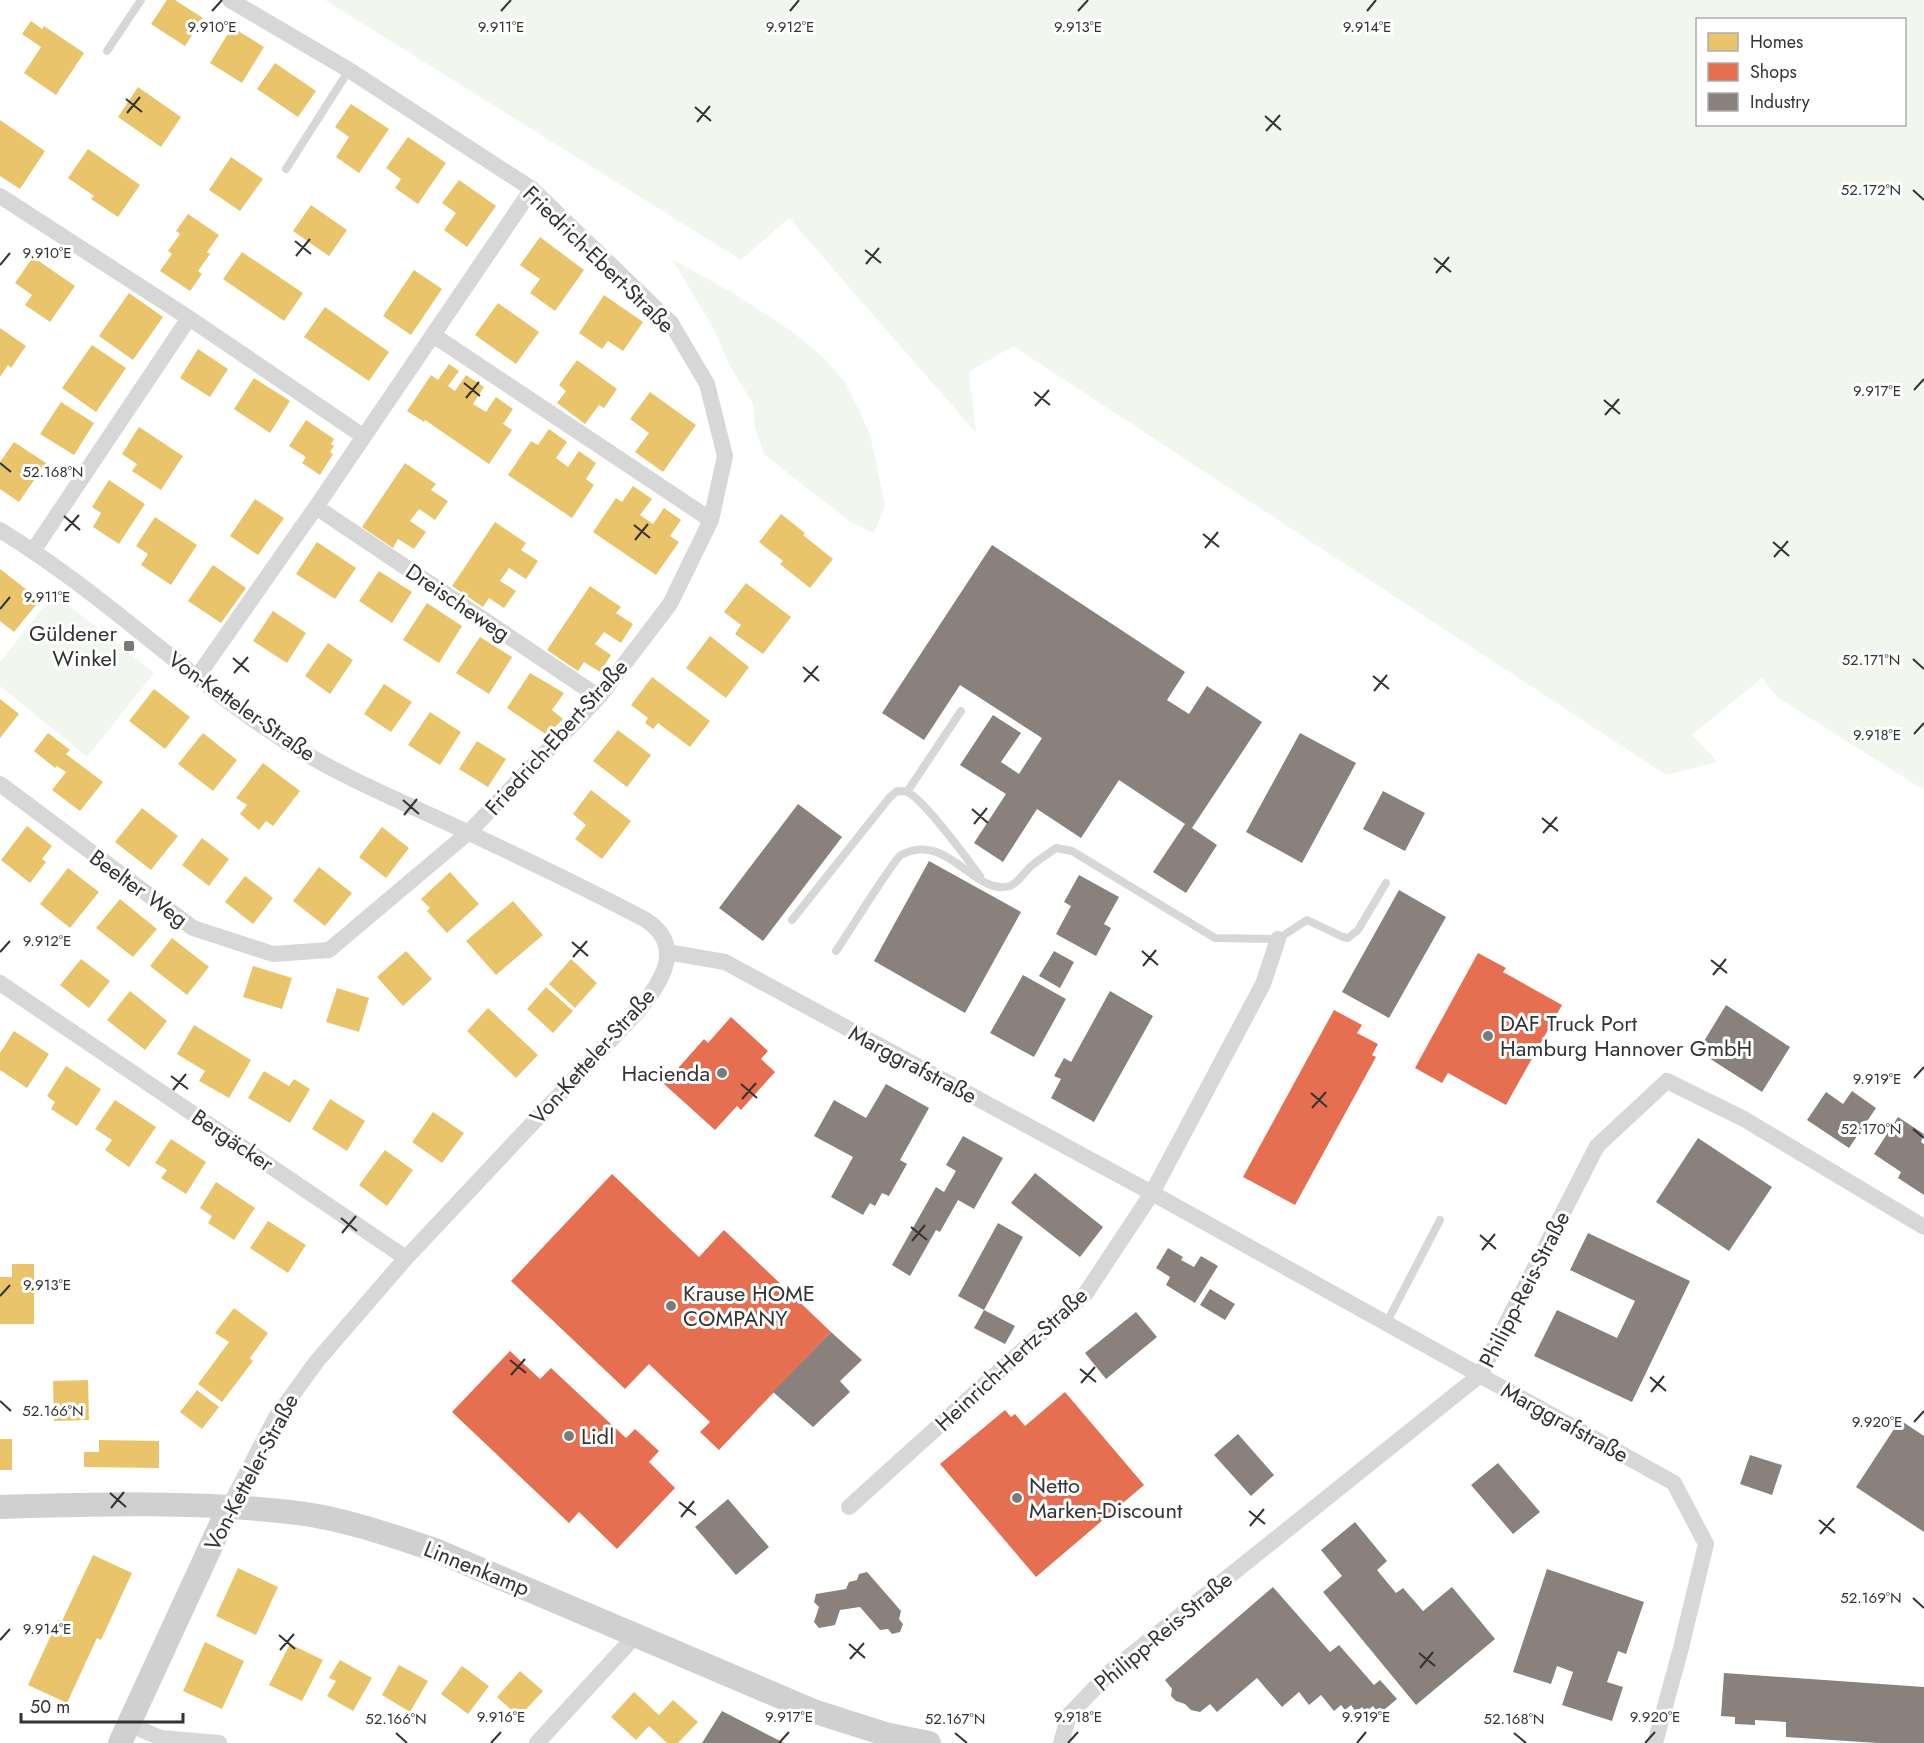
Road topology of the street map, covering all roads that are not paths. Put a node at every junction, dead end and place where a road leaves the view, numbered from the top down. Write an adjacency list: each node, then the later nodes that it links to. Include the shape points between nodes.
1 (141, 0): 3 (lane)
2 (230, 0): 4 (street, Friedrich-Ebert-Straße)
3 (107, 51)
4 (350, 70): 5 (lane); 6 (street, Friedrich-Ebert-Straße)
5 (286, 169)
6 (532, 189): 9 (street); 12 (street, Friedrich-Ebert-Straße, via 671,323 707,384 725,456)
7 (0, 196): 8 (street)
8 (189, 318): 10 (street); 14 (street)
9 (433, 335): 10 (street); 12 (street)
10 (363, 436): 11 (street)
11 (316, 507): 15 (street); 16 (street, Dreischeweg)
12 (711, 520): 16 (street, Friedrich-Ebert-Straße, via 670,604)
13 (0, 530): 14 (street, Von-Ketteler-Straße)
14 (33, 551): 15 (street, Von-Ketteler-Straße)
15 (197, 677): 20 (street, Von-Ketteler-Straße, via 299,749 372,789)
16 (599, 697): 20 (street, Friedrich-Ebert-Straße)
17 (961, 711): 19 (lane)
18 (0, 784): 20 (street, Beelter Weg, via 193,928 273,954 329,950)
19 (907, 792): 21 (lane, via 937,821); 23 (lane, via 897,791 890,797)
20 (469, 832): 26 (street, Von-Ketteler-Straße, via 646,920 661,934)
21 (986, 883): 24 (lane, via 1000,888 1013,885 1056,848 1072,851 1215,938); 25 (lane, via 940,852 918,850 900,856)
22 (1386, 883): 24 (lane, via 1352,936 1343,938 1304,920)
23 (792, 920)
24 (1278, 939): 28 (street, via 1263,984)
25 (836, 951)
26 (667, 952): 28 (street, Marggrafstraße, via 725,962); 31 (street, Von-Ketteler-Straße, via 661,979 639,1010)
27 (0, 983): 31 (street, Bergäcker)
28 (1152, 1193): 32 (street, Marggrafstraße); 36 (street, Heinrich-Hertz-Straße, via 1086,1293)
29 (1440, 1220): 32 (lane)
30 (1924, 1227): 33 (street, Philipp-Reis-Straße, via 1744,1119 1667,1081 1597,1146)
31 (406, 1258): 35 (street, Von-Ketteler-Straße, via 287,1400)
32 (1387, 1322): 33 (street, Marggrafstraße)
33 (1480, 1375): 42 (street, Philipp-Reis-Straße, via 1111,1671 1069,1715); 43 (street, Marggrafstraße, via 1674,1483 1706,1544)
34 (0, 1507): 35 (main road, Linnenkamp)
35 (229, 1507): 37 (main road, Linnenkamp, via 299,1514 380,1532 435,1550); 38 (main road, Von-Ketteler-Straße)
36 (849, 1507)
37 (636, 1635): 40 (street); 41 (main road, Linnenkamp, via 816,1712)
38 (124, 1734): 39 (street, Von-Ketteler-Straße)
39 (219, 1743)
40 (537, 1743)
41 (929, 1743)
42 (1061, 1743)
43 (1655, 1743)

